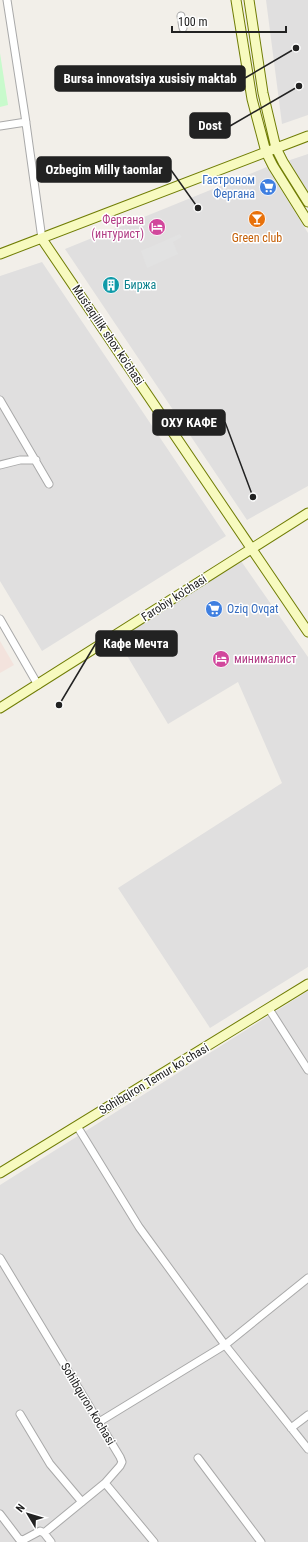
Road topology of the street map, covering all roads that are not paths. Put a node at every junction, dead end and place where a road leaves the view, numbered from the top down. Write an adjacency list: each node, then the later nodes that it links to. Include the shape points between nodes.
1 (7, 0): 6 (street, Mustaqillik shox ko'chasi)
2 (236, 0): 10 (main road, via 252,99)
3 (249, 0): 9 (main road, via 263,93)
4 (181, 16): 5 (street)
5 (183, 28)
6 (26, 122): 7 (street); 13 (street, Mustaqillik shox ko'chasi)
7 (0, 126)
8 (308, 136): 9 (main road)
9 (276, 148): 10 (main road); 11 (main road)
10 (266, 152): 12 (main road); 13 (main road)
11 (308, 202)
12 (308, 222)
13 (42, 239): 14 (main road); 20 (main road, Mustaqillik shox ko'chasi)
14 (0, 254)
15 (0, 400): 16 (street)
16 (36, 460): 17 (street, via 20,460); 18 (street)
17 (0, 465)
18 (50, 484)
19 (308, 513): 20 (main road, Farobiy ko'chasi)
20 (252, 548): 22 (main road, Mustaqillik shox ko'chasi); 23 (main road, Farobiy ko'chasi)
21 (0, 619): 23 (street)
22 (308, 632)
23 (38, 685): 24 (main road, Farobiy ko'chasi)
24 (0, 708)
25 (308, 984): 26 (main road, Sohibqiron Temur koʻchasi)
26 (268, 1009): 27 (street); 28 (main road, Sohibqiron Temur koʻchasi)
27 (308, 1070)
28 (77, 1126): 29 (main road, Sohibqiron Temur koʻchasi); 32 (street, via 139,1227)
29 (0, 1173)
30 (0, 1258): 35 (street, Sohibquron kochasi)
31 (308, 1278): 32 (street)
32 (225, 1345): 35 (street); 36 (street)
33 (20, 1414): 40 (street, via 50,1464)
34 (308, 1415): 36 (street)
35 (99, 1422): 39 (street, Sohibquron kochasi, via 122,1462)
36 (291, 1428): 37 (street)
37 (308, 1449)
38 (198, 1458): 45 (street)
39 (105, 1483): 40 (street); 44 (street)
40 (82, 1502): 42 (street)
41 (0, 1514): 42 (street, via 19,1539 26,1539 36,1532)
42 (44, 1534): 43 (street)
43 (51, 1542)
44 (154, 1542)
45 (261, 1542)

